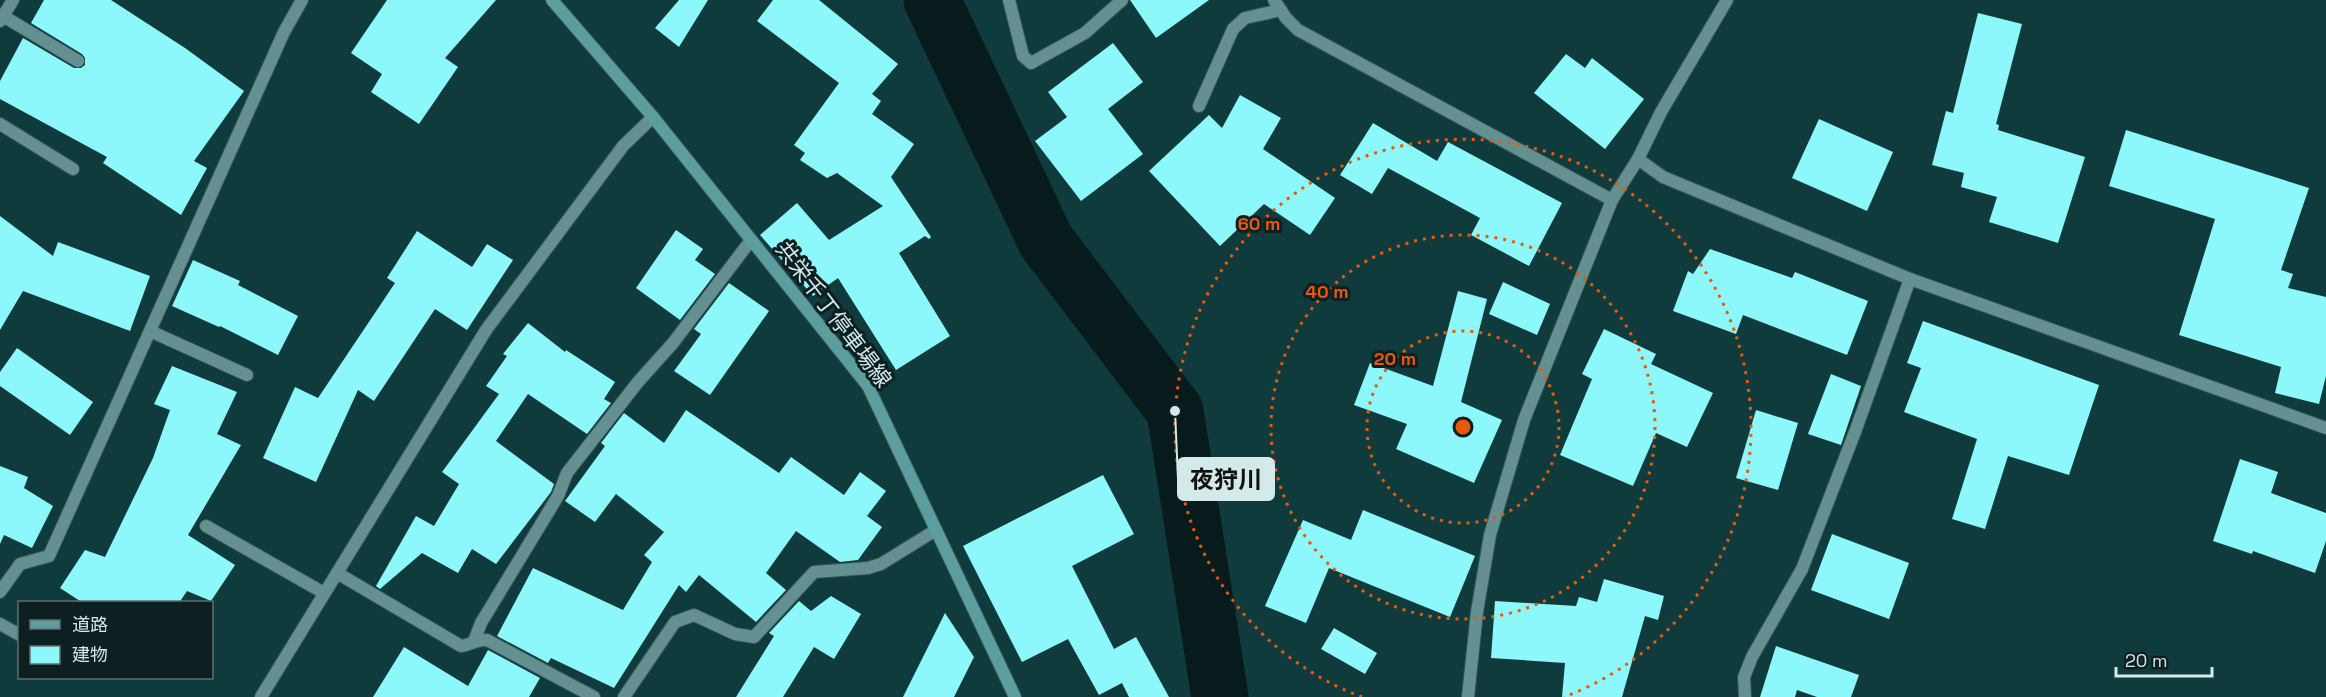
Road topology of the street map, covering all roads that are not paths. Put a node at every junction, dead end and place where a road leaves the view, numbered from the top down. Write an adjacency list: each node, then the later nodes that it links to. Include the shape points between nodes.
1 (13, 0): 8 (street)
2 (302, 0): 18 (street, via 284,32)
3 (552, 0): 11 (main road, 共栄千丁停車場線)
4 (1009, 0): 5 (street, via 1023,56 1030,63 1085,33)
5 (1122, 0)
6 (1727, 0): 13 (street)
7 (1278, 5): 10 (street, via 1245,18 1233,29); 15 (street, via 1298,30)
8 (2, 18): 9 (street)
9 (78, 62)
10 (1199, 106)
11 (653, 117): 16 (main road, 共栄千丁停車場線); 23 (street, via 623,146 486,330)
12 (0, 124): 14 (street)
13 (1638, 159): 15 (street); 17 (street, via 1663,177)
14 (73, 169)
15 (1612, 200): 33 (street, via 1524,420 1490,535)
16 (751, 240): 22 (main road, 共栄千丁停車場線, via 868,386); 28 (street, via 567,473 558,496)
17 (1910, 279): 20 (street); 34 (street, via 1802,569 1744,677)
18 (150, 331): 19 (street); 24 (street, via 49,556 20,564)
19 (247, 375)
20 (2326, 428)
21 (206, 526): 25 (street)
22 (936, 530): 31 (street, via 881,564 814,572 754,636 735,634 694,615 675,622); 32 (main road, 共栄千丁停車場線)
23 (337, 573): 25 (street); 28 (street, via 460,646)
24 (0, 592)
25 (324, 593): 29 (street)
26 (0, 624): 27 (street)
27 (18, 634)
28 (474, 641): 30 (street, via 487,640)
29 (261, 697)
30 (594, 697)
31 (624, 697)
32 (1015, 697)
33 (1468, 697)
34 (1745, 697)

